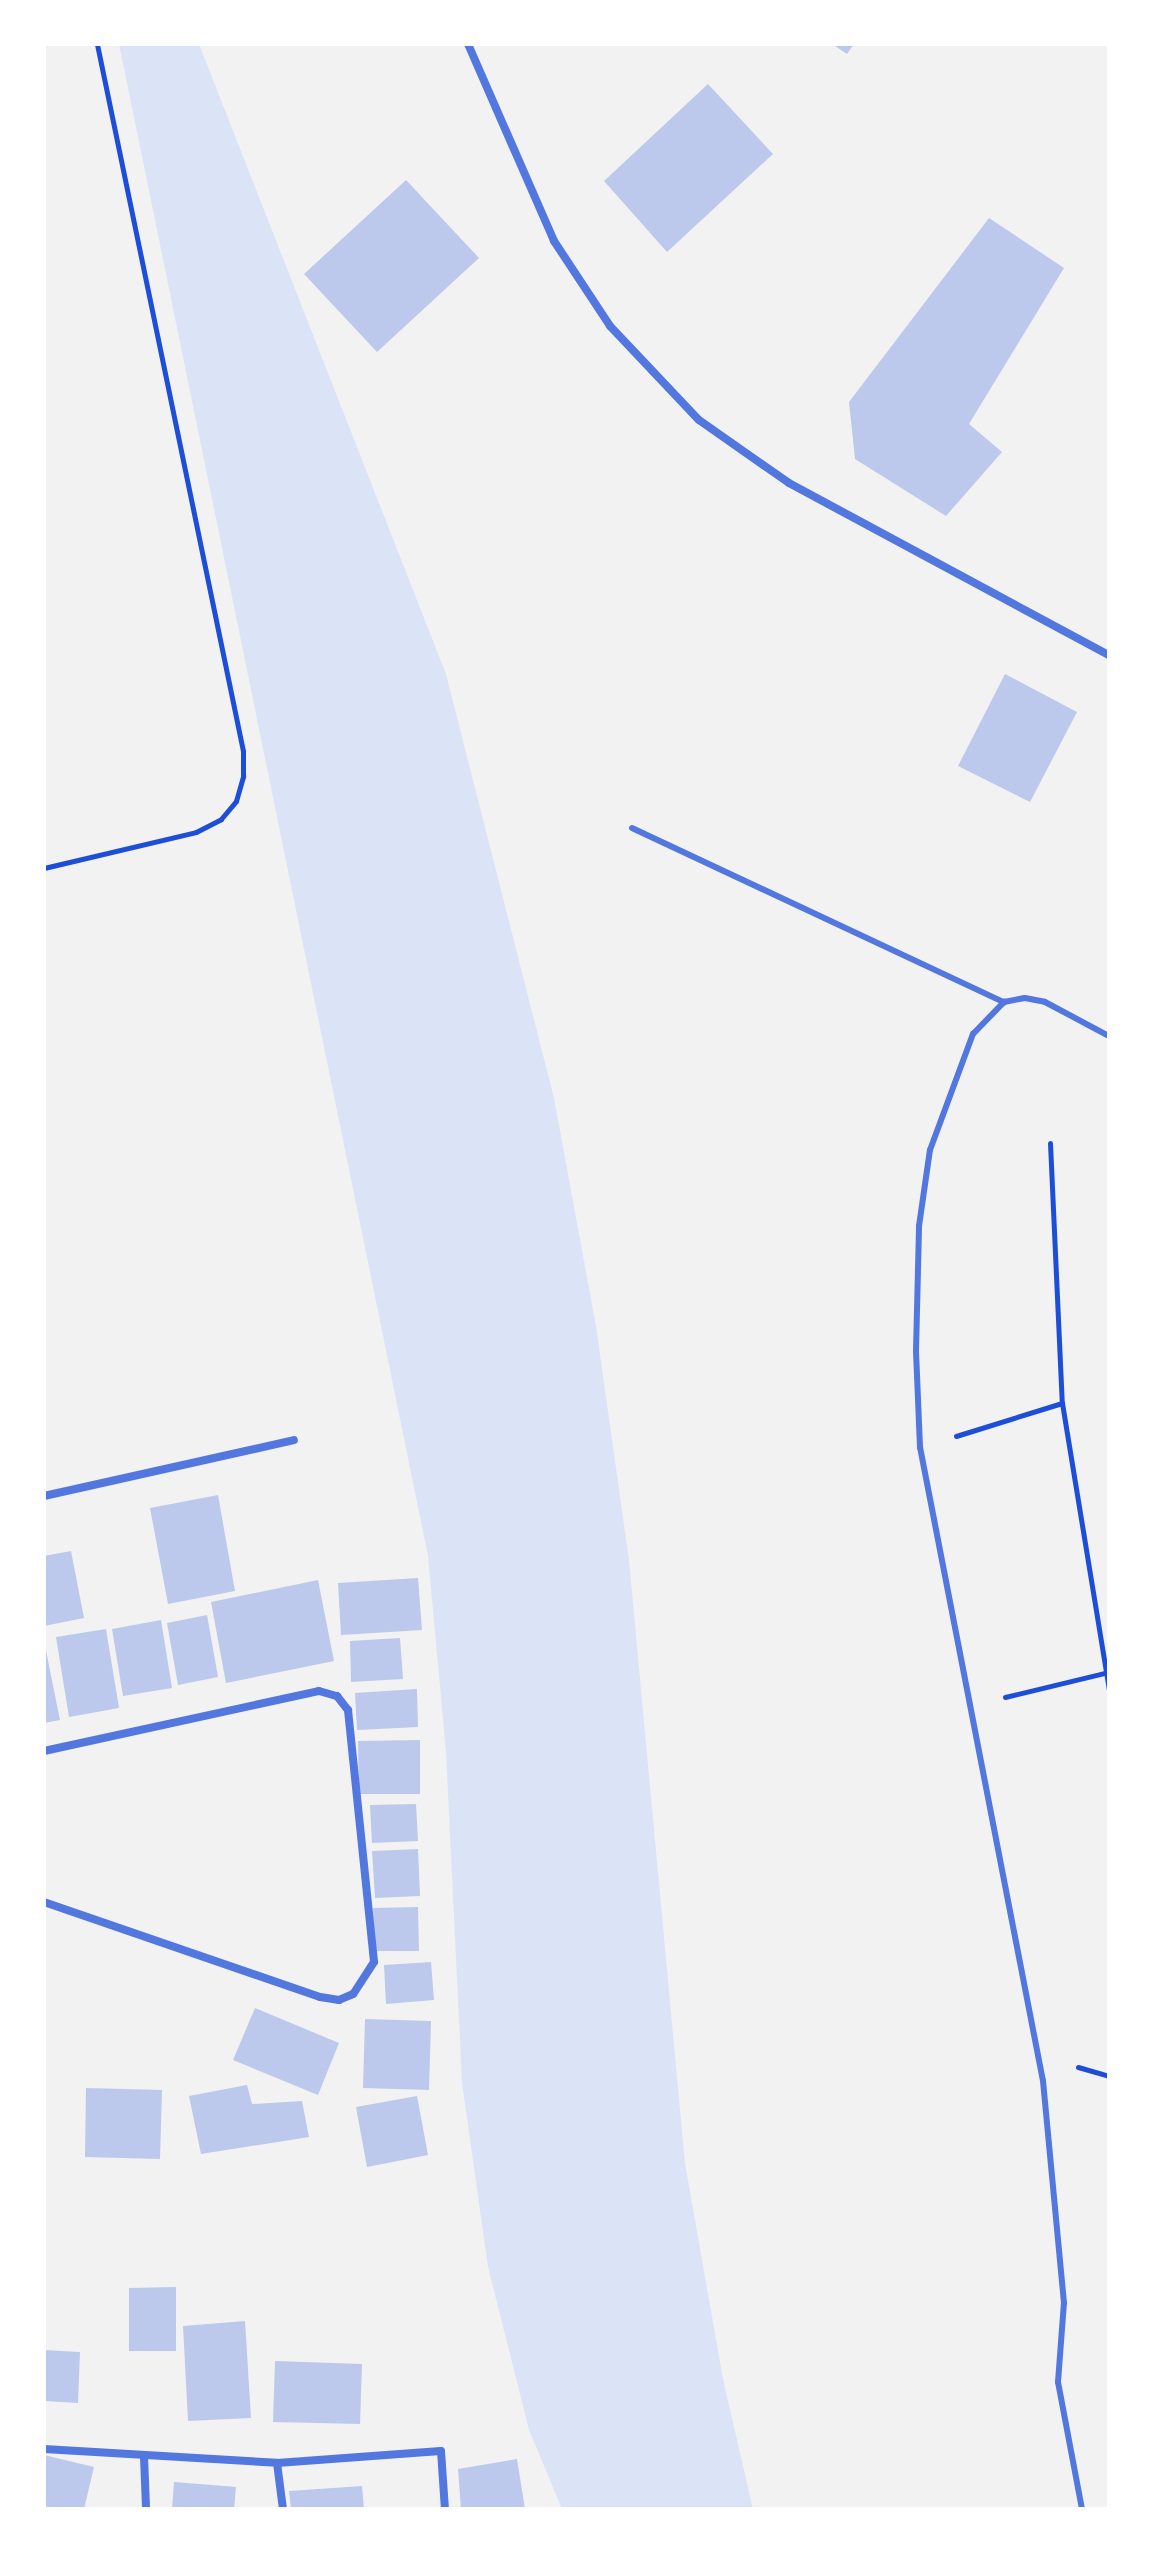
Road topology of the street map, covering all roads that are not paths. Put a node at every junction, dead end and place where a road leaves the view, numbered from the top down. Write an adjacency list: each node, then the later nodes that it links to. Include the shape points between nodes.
1 (468, 44): 2 (street, via 554,241 610,326 699,420 789,483)
2 (1109, 655)
3 (632, 828): 4 (lane)
4 (1004, 1002): 5 (lane, via 1045,1002); 16 (lane, via 973,1034 930,1150 919,1226 920,1447 1043,2081 1064,2303 1058,2382)
5 (1109, 1036)
6 (294, 1440): 7 (street)
7 (44, 1496)
8 (44, 1751): 9 (street, via 319,1691 337,1696 348,1710 374,1962 353,1994 339,2000 320,1997)
9 (44, 1902)
10 (44, 2449): 11 (street)
11 (144, 2456): 12 (street); 13 (street)
12 (277, 2463): 14 (street); 15 (street, via 441,2451)
13 (146, 2509)
14 (283, 2509)
15 (445, 2509)
16 (1082, 2509)

